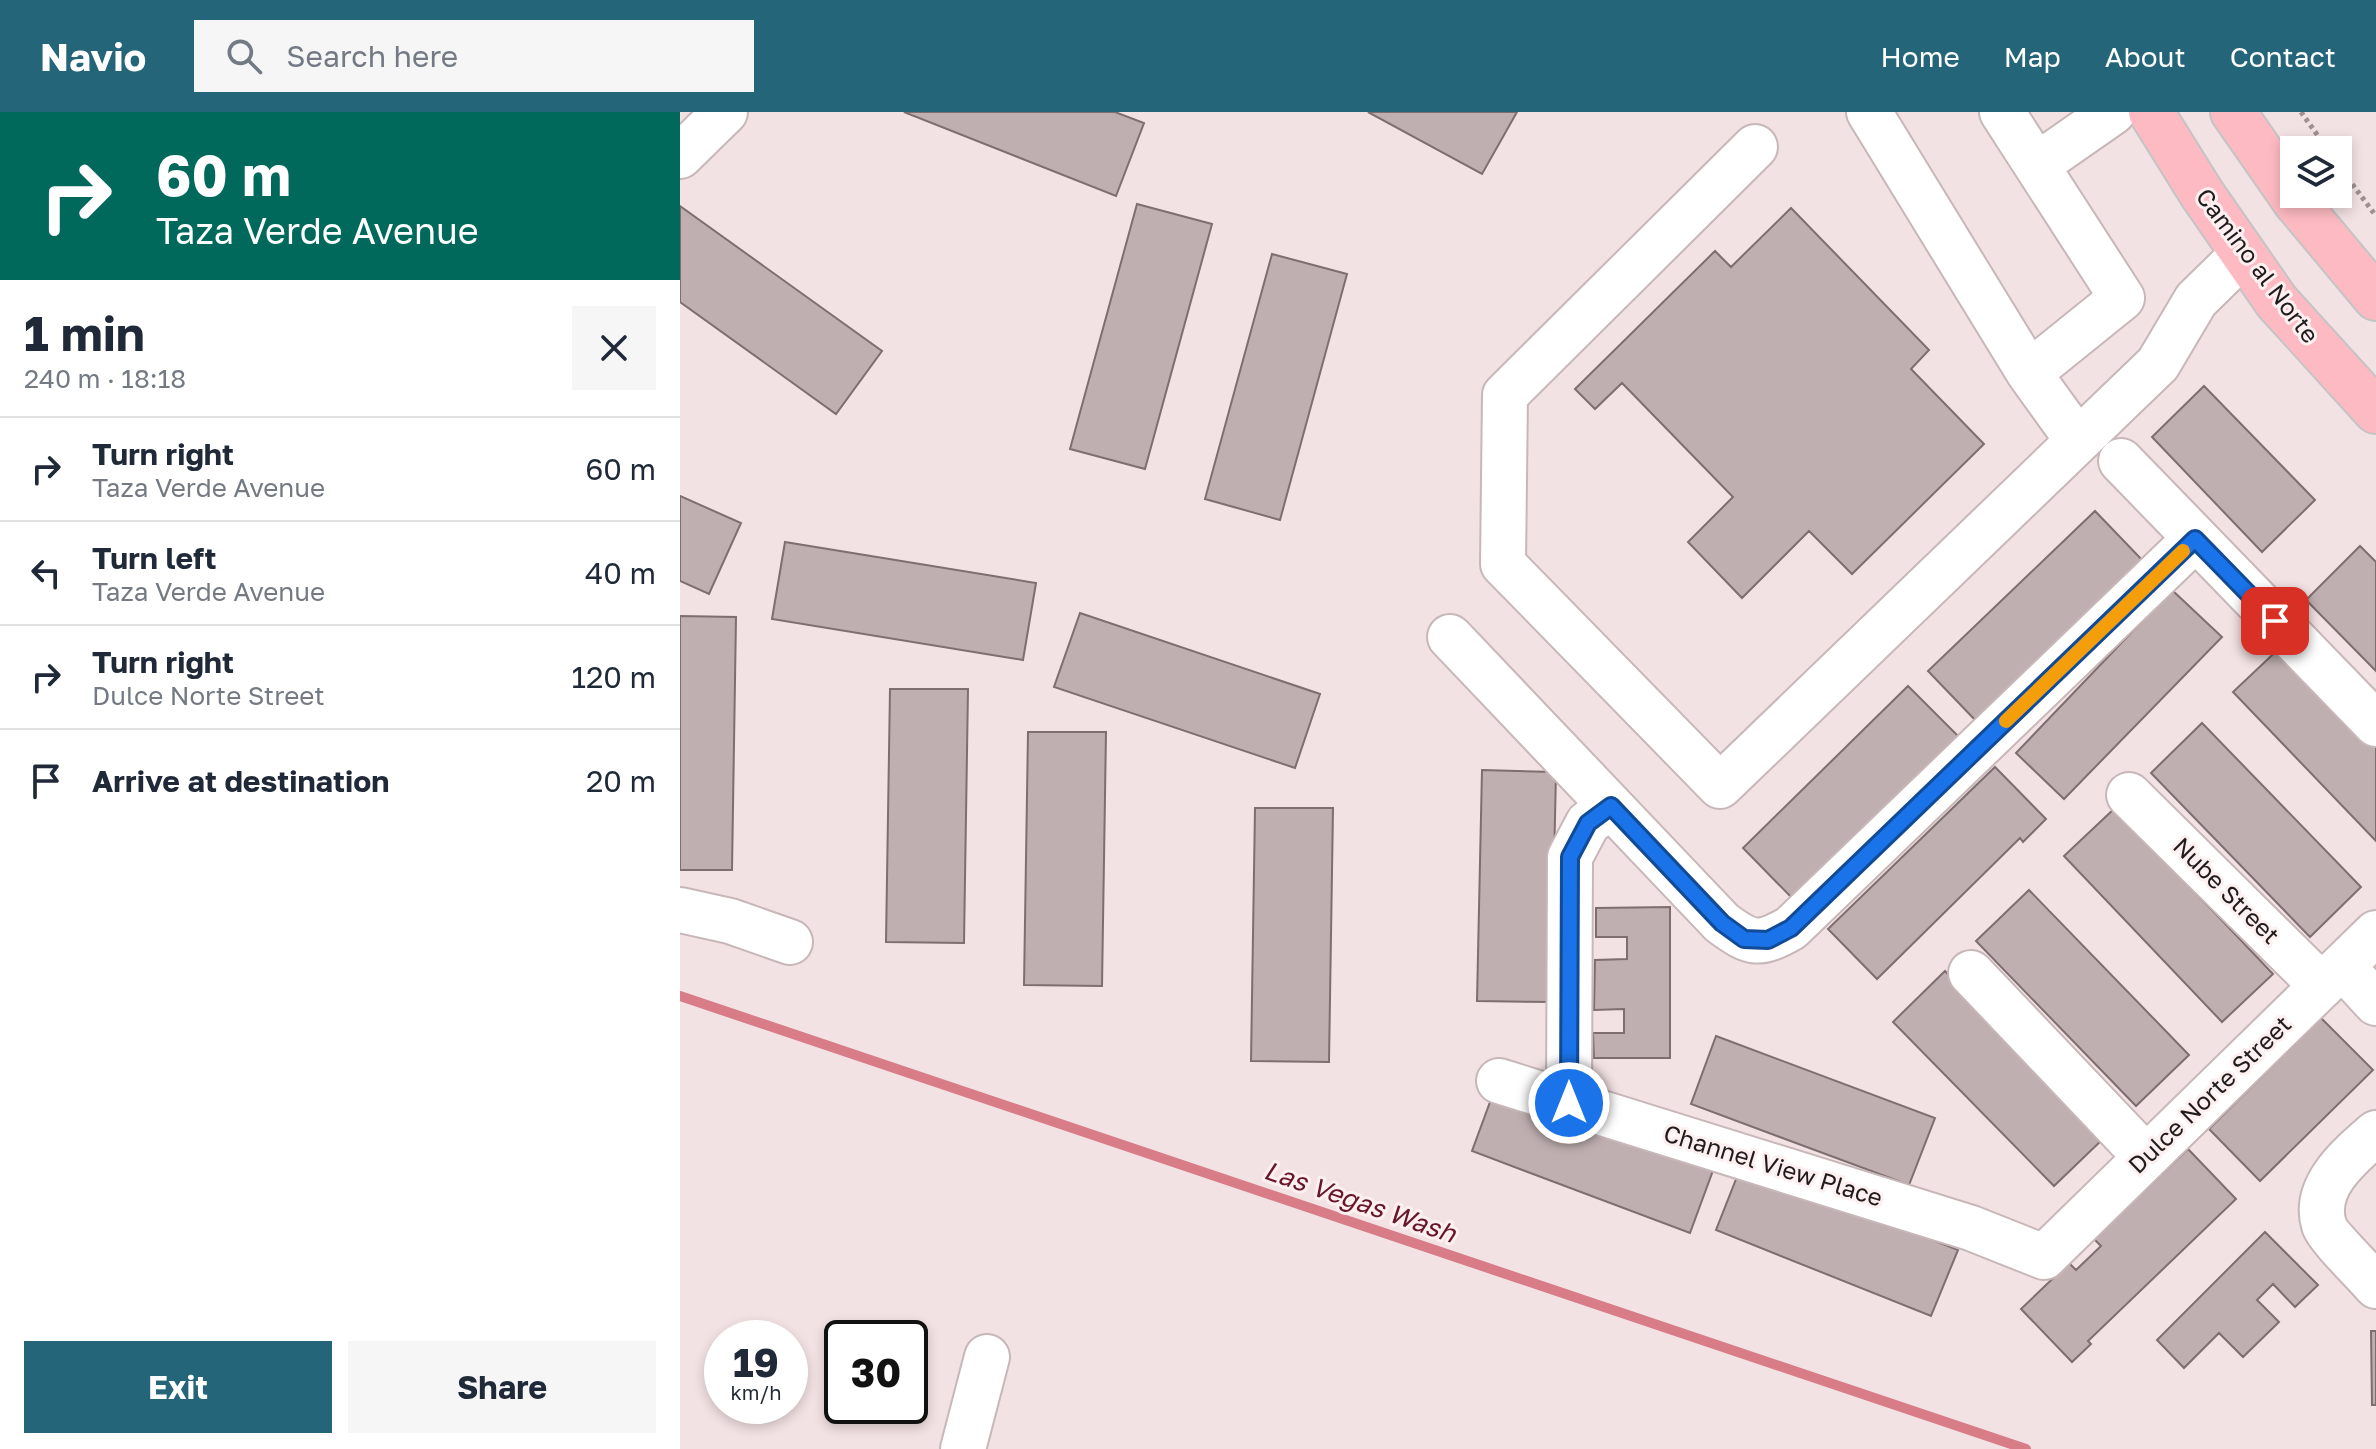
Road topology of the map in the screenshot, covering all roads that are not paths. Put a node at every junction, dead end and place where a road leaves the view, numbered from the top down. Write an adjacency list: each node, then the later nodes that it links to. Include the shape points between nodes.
1 (725, 112): 8 (street)
2 (1869, 112): 12 (street)
3 (2002, 112): 9 (street)
4 (2113, 112): 9 (street)
5 (2151, 112): 10 (main road, Camino al Norte)
6 (2233, 112): 11 (main road, via 2308,217)
7 (1755, 147): 14 (street, via 1505,395 1503,564 1720,786)
8 (680, 156)
9 (2037, 165): 12 (street, via 2122,298)
10 (2243, 254): 13 (main road, Camino al Norte, via 2277,302); 14 (street, via 2196,300 2158,364)
11 (2376, 298)
12 (2029, 373): 14 (street)
13 (2376, 411)
14 (2078, 441)
15 (2121, 461): 16 (street)
16 (2195, 539): 18 (street); 20 (street, via 1791,928 1768,940 1744,939 1722,923)
17 (1450, 637): 20 (street)
18 (2376, 724)
19 (2129, 795): 25 (street, Nube Street)
20 (1611, 806): 28 (street, via 1588,823 1570,857)
21 (680, 910): 23 (street)
22 (2376, 933): 25 (street, Dulce Norte Street)
23 (790, 942)
24 (1971, 973): 30 (street)
25 (2332, 976): 26 (street, Nube Street); 30 (street, Dulce Norte Street)
26 (2376, 1003)
27 (1499, 1081): 28 (street, Channel View Place)
28 (1569, 1103): 31 (street, Channel View Place, via 1971,1228)
29 (2376, 1133): 32 (street, via 2333,1174 2323,1202 2324,1226)
30 (2146, 1157): 31 (street, Dulce Norte Street)
31 (2044, 1257)
32 (2376, 1286)
33 (987, 1357): 34 (street)
34 (963, 1449)

